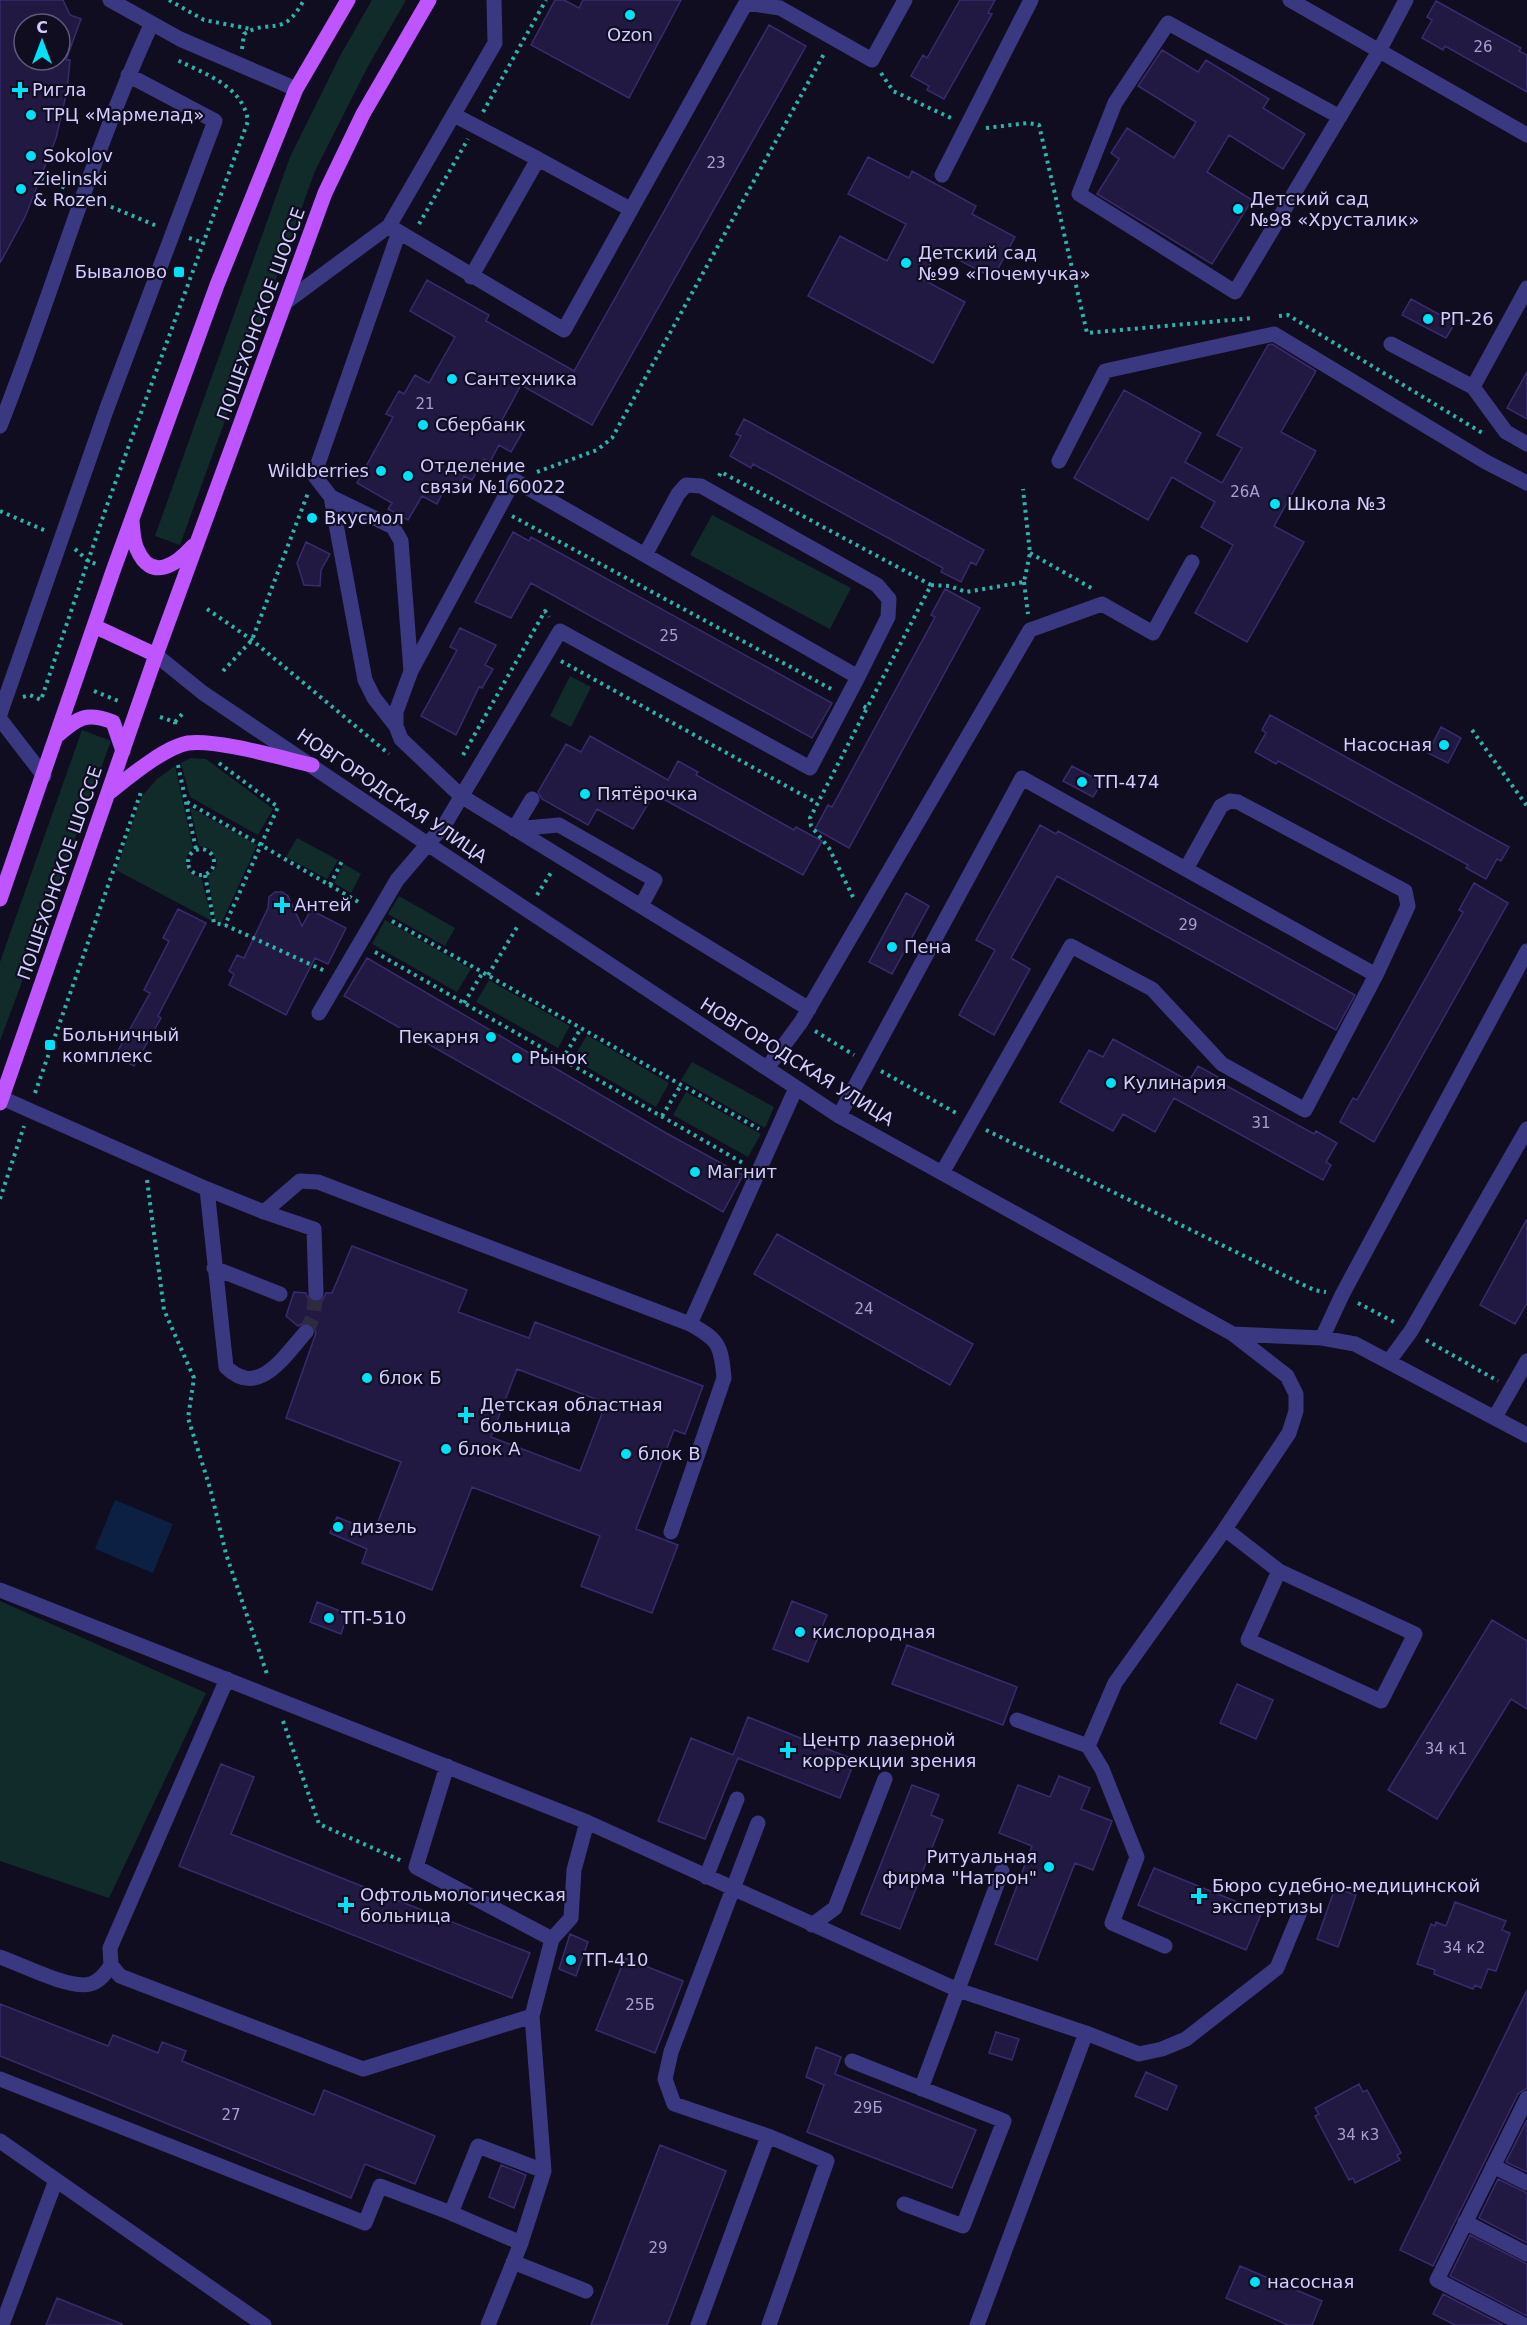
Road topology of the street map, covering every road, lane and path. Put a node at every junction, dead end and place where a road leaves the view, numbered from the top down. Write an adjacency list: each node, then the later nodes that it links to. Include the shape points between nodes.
1 (110, 0): 12 (street)
2 (169, 0): 13 (path, via 204,20)
3 (304, 0): 13 (path, via 290,22)
4 (348, 0): 18 (main road)
5 (429, 0): 33 (main road, ПОШЕХОНСКОЕ ШОССЕ, via 363,114 326,194)
6 (494, 0): 20 (street, via 495,43)
7 (905, 0): 15 (street, via 872,60)
8 (1031, 0): 24 (street)
9 (1290, 0): 16 (street)
10 (1406, 0): 16 (street)
11 (745, 2): 15 (street, via 780,8); 27 (street)
12 (151, 25): 17 (street); 18 (street)
13 (252, 29): 14 (path)
14 (244, 34)
15 (833, 38): 40 (path, via 612,438 589,454)
16 (1379, 51): 21 (street); 22 (street)
17 (128, 75): 26 (street); 29 (street, via 215,121)
18 (296, 89): 46 (main road, via 217,285)
19 (236, 92): 30 (path, via 248,121)
20 (454, 116): 23 (street); 28 (street)
21 (1340, 117): 21 (street, via 1235,292 1078,194 1115,103 1168,22)
22 (1527, 135)
23 (538, 159): 27 (street); 31 (street)
24 (942, 175)
25 (41, 178): 26 (path)
26 (77, 193): 29 (path); 36 (street, via 38,330)
27 (630, 209): 31 (street, via 564,330)
28 (394, 229): 31 (street); 33 (street); 39 (street)
29 (174, 233): 30 (path); 72 (street)
30 (204, 243): 63 (path)
31 (471, 277)
32 (1527, 288): 35 (street)
33 (286, 302): 47 (main road, ПОШЕХОНСКОЕ ШОССЕ)
34 (1391, 344): 35 (street)
35 (1473, 387): 37 (street, via 1506,432)
36 (0, 426)
37 (1527, 444)
38 (1059, 461): 41 (street, via 1105,371 1274,334)
39 (314, 475): 44 (street); 58 (path)
40 (514, 480): 45 (street); 49 (street)
41 (1527, 483)
42 (1023, 489): 48 (path)
43 (711, 492): 49 (street, via 701,486 686,485); 52 (path, via 721,472); 64 (street, via 877,585 889,599 888,616)
44 (331, 497): 62 (street, via 393,528 401,541); 76 (street, via 365,680)
45 (498, 509): 62 (street); 67 (path)
46 (132, 521): 47 (main road, via 137,550 148,564 160,568 178,563); 55 (main road)
47 (199, 538): 60 (main road, ПОШЕХОНСКОЕ ШОССЕ)
48 (1030, 553): 51 (path); 53 (path, via 1100,593)
49 (645, 555): 64 (street)
50 (1192, 562): 53 (street, via 1153,633)
51 (1024, 582): 52 (path, via 966,592); 56 (path)
52 (932, 585): 70 (path)
53 (1102, 604): 56 (street)
54 (207, 609): 58 (path)
55 (94, 627): 60 (main road); 79 (main road)
56 (1030, 630): 108 (street)
57 (560, 631): 59 (street); 67 (street, via 810,768); 88 (path, via 545,611)
58 (252, 640): 61 (path); 84 (path)
59 (547, 652): 91 (street); 94 (path)
60 (156, 655): 80 (main road, ПОШЕХОНСКОЕ ШОССЕ); 85 (street, НОВГОРОДСКАЯ УЛИЦА, via 203,693)
61 (223, 671)
62 (411, 671): 76 (street, via 396,712)
63 (49, 674): 65 (path); 68 (path)
64 (858, 677): 67 (street)
65 (60, 678)
66 (94, 691): 69 (path)
67 (848, 698): 70 (path)
68 (41, 700)
69 (130, 705)
70 (867, 708): 94 (path)
71 (184, 712): 75 (path)
72 (0, 714)
73 (160, 717): 75 (path)
74 (0, 719): 87 (street)
75 (175, 722): 78 (path)
76 (396, 726): 88 (street, via 401,739)
77 (1472, 730): 95 (path)
78 (175, 731)
79 (57, 735): 80 (main road, via 77,719 95,715 113,722); 87 (main road)
80 (123, 751): 90 (main road, ПОШЕХОНСКОЕ ШОССЕ)
81 (183, 758): 82 (path)
82 (176, 760): 86 (path); 93 (path)
83 (214, 760): 97 (path, via 278,807)
84 (396, 761)
85 (312, 765): 90 (main road, via 231,747 188,743 150,761); 98 (street, НОВГОРОДСКАЯ УЛИЦА)
86 (169, 766)
87 (44, 776): 106 (main road)
88 (446, 784): 91 (street)
89 (144, 788): 127 (path)
90 (110, 792): 126 (main road, ПОШЕХОНСКОЕ ШОССЕ)
91 (461, 796): 96 (street); 98 (street)
92 (532, 799): 96 (street)
93 (187, 802): 97 (path); 99 (path)
94 (817, 804): 108 (path, via 810,818 812,826 829,848 851,895)
95 (1527, 806)
96 (514, 829): 107 (street); 107 (street, via 559,825 655,880)
97 (260, 844): 105 (path); 110 (path)
98 (429, 846): 109 (street, via 397,880); 123 (street, НОВГОРОДСКАЯ УЛИЦА)
99 (196, 849): 103 (path, via 188,866 192,872); 103 (path, via 213,855 213,867)
100 (342, 861): 105 (path)
101 (553, 869): 104 (path)
102 (1186, 869): 114 (street); 114 (street, via 1221,806 1230,801 1405,891 1408,906); 122 (street, via 1022,778)
103 (205, 875): 110 (path, via 214,923)
104 (562, 875)
105 (330, 885): 109 (path)
106 (0, 899)
107 (641, 906): 117 (street)
108 (869, 907): 117 (street)
109 (377, 912): 111 (street); 113 (path)
110 (225, 925): 115 (path)
111 (358, 943): 115 (street); 116 (path)
112 (1527, 951): 142 (street)
113 (483, 972): 116 (path); 120 (path)
114 (1376, 975): 130 (street, via 1305,1110 1222,1064 1152,989 1071,946)
115 (339, 977): 118 (street)
116 (464, 1003): 121 (path)
117 (809, 1009): 119 (street)
118 (319, 1013)
119 (801, 1023): 122 (path); 123 (street)
120 (581, 1028): 121 (path); 124 (path)
121 (562, 1059): 128 (path)
122 (867, 1064): 129 (street); 130 (path)
123 (767, 1068): 125 (street, НОВГОРОДСКАЯ УЛИЦА)
124 (681, 1085): 128 (path); 132 (path)
125 (796, 1088): 129 (street, НОВГОРОДСКАЯ УЛИЦА); 132 (street)
126 (1, 1100): 127 (street)
127 (30, 1109): 133 (street); 137 (path)
128 (662, 1116): 134 (path)
129 (839, 1116): 135 (street, НОВГОРОДСКАЯ УЛИЦА)
130 (971, 1122): 135 (street); 142 (path, via 1314,1290)
131 (1527, 1129): 144 (street)
132 (775, 1138): 134 (street)
133 (144, 1161): 136 (street); 158 (path, via 164,1310 194,1378 188,1418 226,1554)
134 (758, 1172): 143 (street)
135 (942, 1173): 146 (street, НОВГОРОДСКАЯ УЛИЦА)
136 (207, 1189): 138 (street); 139 (street)
137 (0, 1199)
138 (264, 1212): 140 (street, via 314,1229); 143 (street, via 300,1181 318,1182)
139 (214, 1268): 141 (street); 145 (street, via 226,1367 236,1377 253,1379 272,1371)
140 (316, 1293)
141 (280, 1294)
142 (1342, 1294): 144 (path); 147 (street)
143 (690, 1324): 154 (street, via 713,1336 722,1356 724,1378)
144 (1411, 1331): 149 (street); 150 (path)
145 (306, 1332)
146 (1233, 1334): 147 (street, НОВГОРОДСКАЯ УЛИЦА); 153 (street, via 1287,1376 1296,1394 1296,1411 1289,1433)
147 (1322, 1338): 149 (street, НОВГОРОДСКАЯ УЛИЦА, via 1356,1344)
148 (1527, 1361): 150 (street)
149 (1389, 1362): 151 (street, НОВГОРОДСКАЯ УЛИЦА)
150 (1511, 1389): 151 (street)
151 (1495, 1417): 152 (street, НОВГОРОДСКАЯ УЛИЦА)
152 (1527, 1435)
153 (1224, 1529): 155 (street); 160 (street, via 1115,1683)
154 (671, 1532)
155 (1279, 1570): 155 (street, via 1248,1640 1381,1701 1415,1634)
156 (0, 1590): 157 (street)
157 (227, 1680): 158 (street); 175 (street, via 110,1948)
158 (275, 1698): 161 (street); 166 (path, via 319,1824)
159 (1017, 1720): 160 (street)
160 (1088, 1746): 173 (street, via 1102,1768 1137,1857 1112,1923)
161 (447, 1766): 164 (street); 166 (street)
162 (885, 1779): 171 (street, via 835,1908)
163 (737, 1800): 168 (street)
164 (587, 1822): 168 (street); 172 (street, via 574,1870 571,1918)
165 (758, 1823): 169 (street)
166 (416, 1867): 172 (street)
167 (1002, 1871): 176 (street)
168 (706, 1878): 169 (street)
169 (732, 1889): 171 (street); 183 (street, via 671,2052 665,2079 674,2104)
170 (1300, 1912): 178 (street, via 1276,1968 1186,2039 1139,2054)
171 (812, 1925): 176 (street)
172 (552, 1939): 177 (street)
173 (1166, 1946)
174 (0, 1956): 175 (street, via 73,1984 91,1984)
175 (111, 1965): 177 (street, via 120,1976 363,2069)
176 (958, 1990): 178 (street); 181 (street)
177 (532, 2016): 186 (street)
178 (1086, 2033): 201 (street)
179 (852, 2061): 181 (street)
180 (0, 2079): 190 (street, via 365,2223 380,2186)
181 (921, 2089): 189 (street, via 1004,2121 963,2226)
182 (1525, 2106): 185 (street)
183 (768, 2136): 199 (street); 200 (street, via 827,2161)
184 (0, 2141): 187 (street)
185 (1493, 2166): 188 (street); 191 (street)
186 (544, 2171): 190 (street, via 478,2146); 192 (street)
187 (56, 2180): 196 (street); 197 (street)
188 (1527, 2183)
189 (904, 2204)
190 (451, 2213): 192 (street)
191 (1465, 2222): 193 (street); 202 (street, via 1437,2280)
192 (521, 2243): 194 (street)
193 (1527, 2254)
194 (513, 2262): 195 (street); 198 (street)
195 (586, 2291)
196 (2, 2325)
197 (264, 2325)
198 (488, 2325)
199 (698, 2325)
200 (769, 2325)
201 (977, 2325)
202 (1524, 2325)

